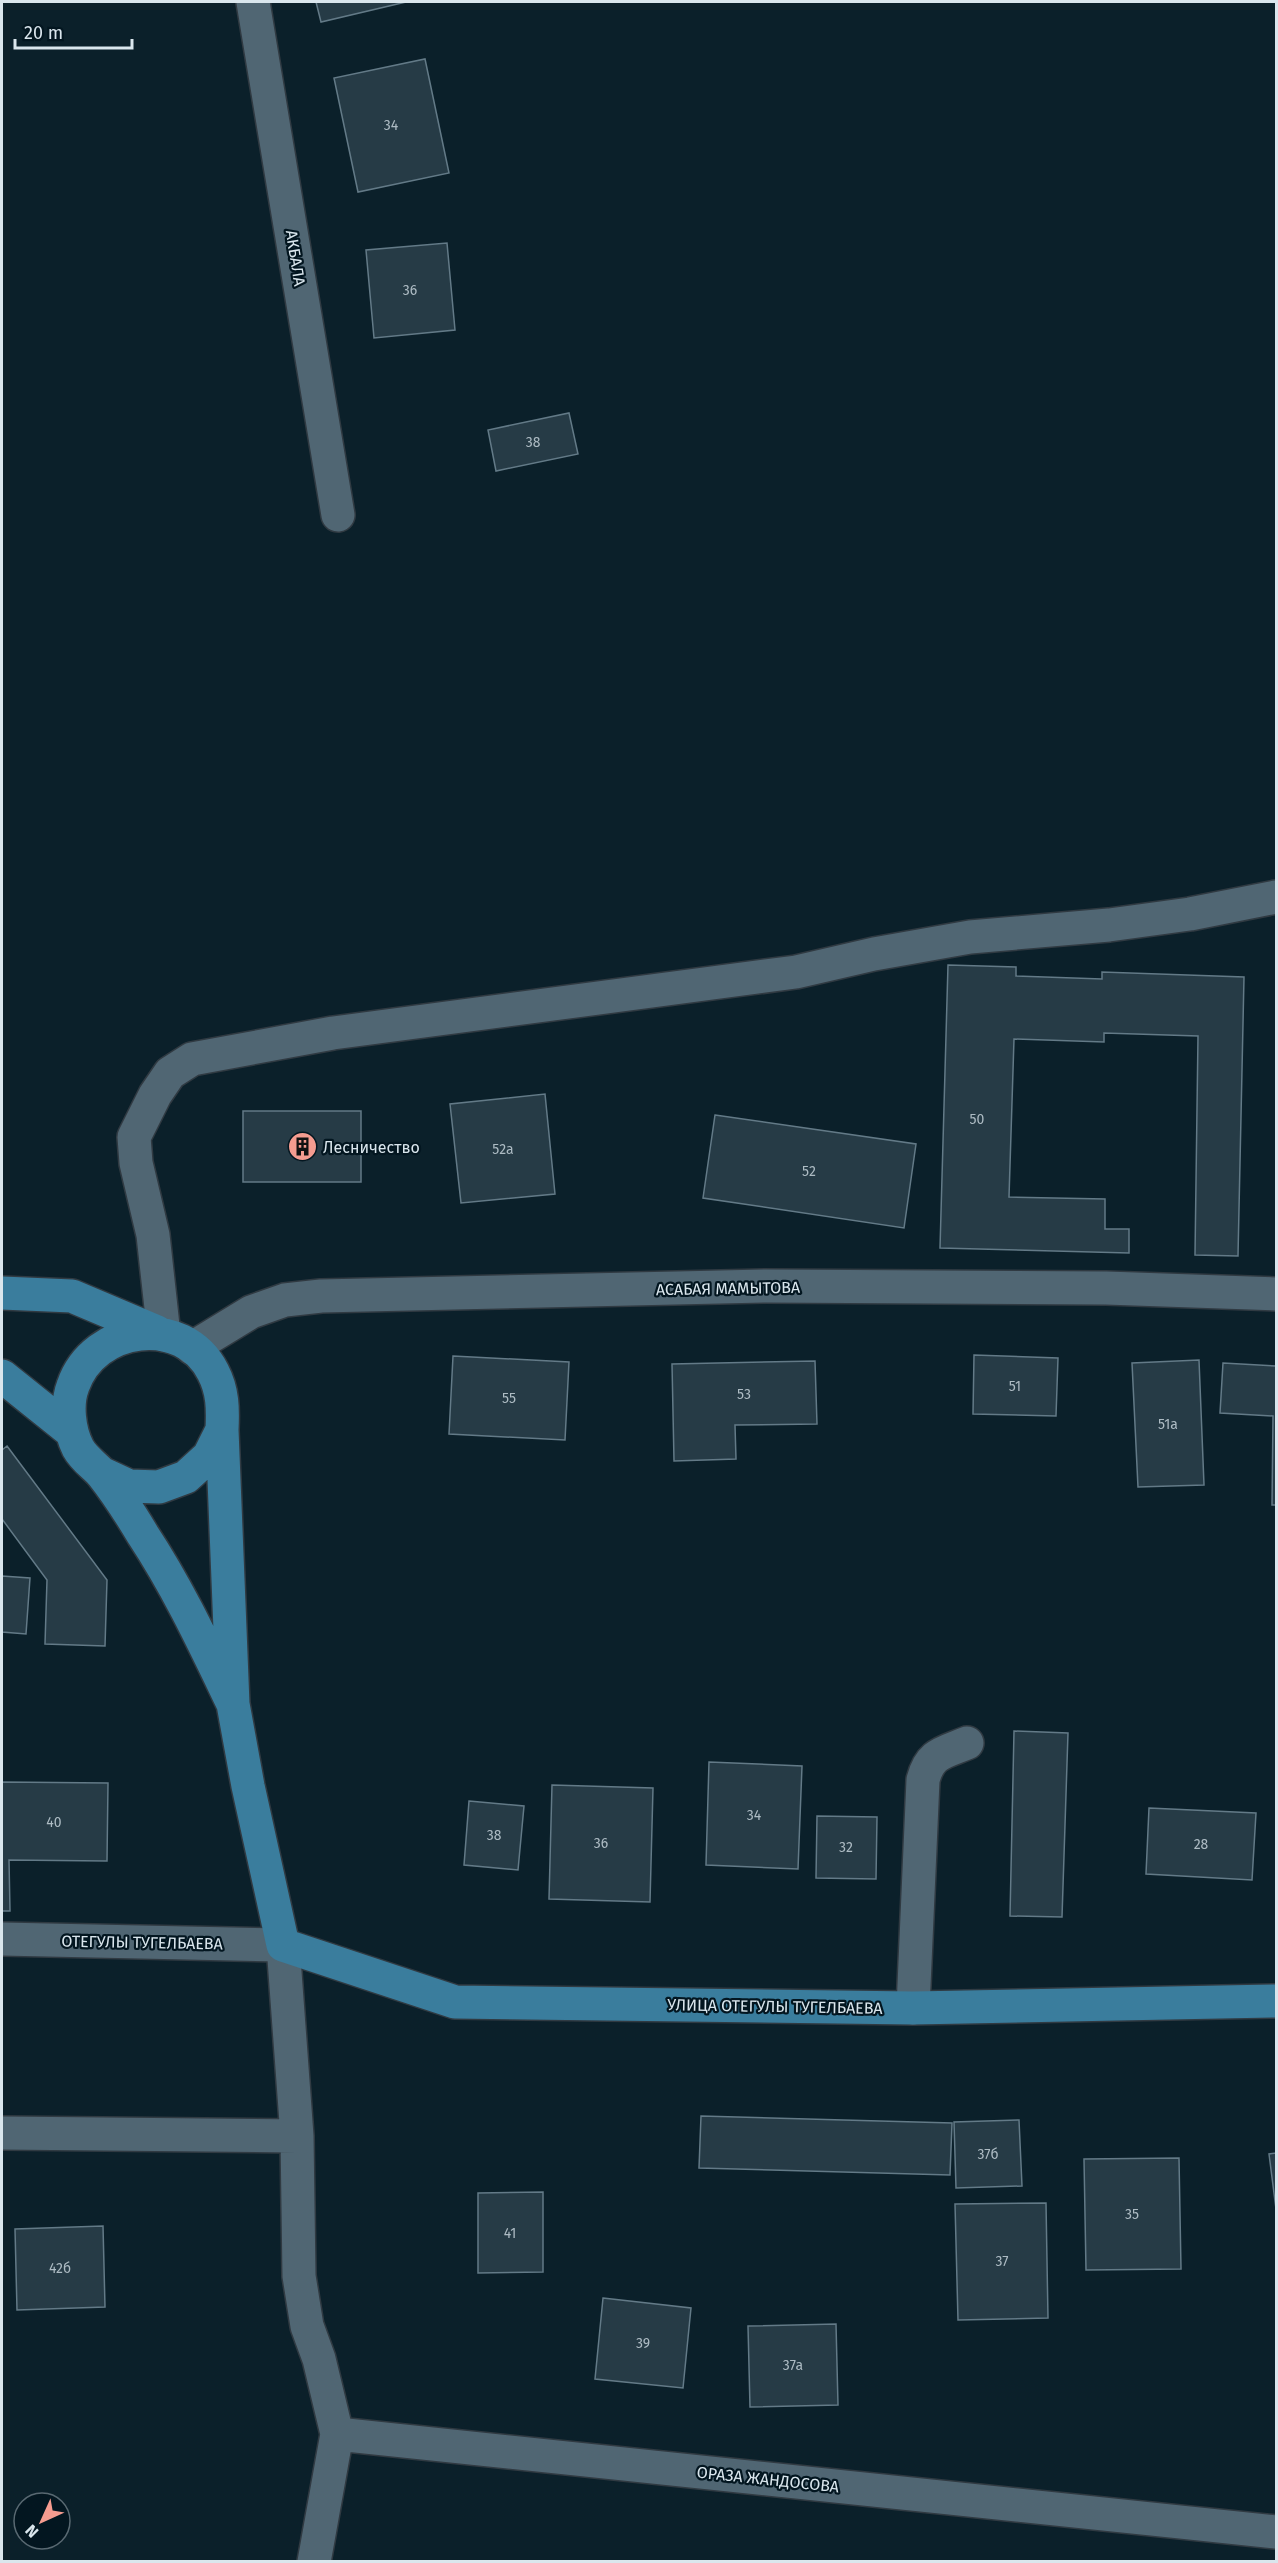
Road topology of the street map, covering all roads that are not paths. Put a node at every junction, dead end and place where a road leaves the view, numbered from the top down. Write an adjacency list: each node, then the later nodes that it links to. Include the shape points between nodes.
1 (254, 2): 2 (street, АКБАЛА)
2 (338, 515)
3 (1276, 897): 6 (street, via 1109,925 970,937 796,972 333,1033 192,1059 170,1073 134,1137 136,1163)
4 (2, 1293): 6 (main road, via 72,1296)
5 (1276, 1294): 6 (street, АСАБАЯ МАМЫТОВА, via 1106,1288 766,1286 321,1296 285,1300)
6 (178, 1341): 8 (main road, via 213,1371 223,1400); 9 (main road, via 141,1333 98,1349 72,1387)
7 (2, 1376): 9 (main road)
8 (222, 1430): 10 (main road, via 209,1456 186,1477 159,1487 129,1486); 11 (main road)
9 (72, 1432): 10 (main road, via 78,1448)
10 (101, 1473): 11 (main road, via 178,1593)
11 (233, 1704): 14 (main road)
12 (967, 1743): 16 (street, via 938,1755 927,1765 923,1780)
13 (2, 1939): 14 (street, ОТЕГУЛЫ ТУГЕЛБАЕВА)
14 (283, 1945): 16 (main road, УЛИЦА ОТЕГУЛЫ ТУГЕЛБАЕВА, via 456,2002); 18 (street)
15 (1276, 2001): 16 (main road, УЛИЦА ОТЕГУЛЫ ТУГЕЛБАЕВА)
16 (913, 2008)
17 (2, 2133): 18 (street)
18 (297, 2136): 19 (street, via 299,2276 307,2326)
19 (337, 2433): 20 (street, ОРАЗА ЖАНДОСОВА); 21 (street)
20 (1276, 2532)
21 (314, 2562)

